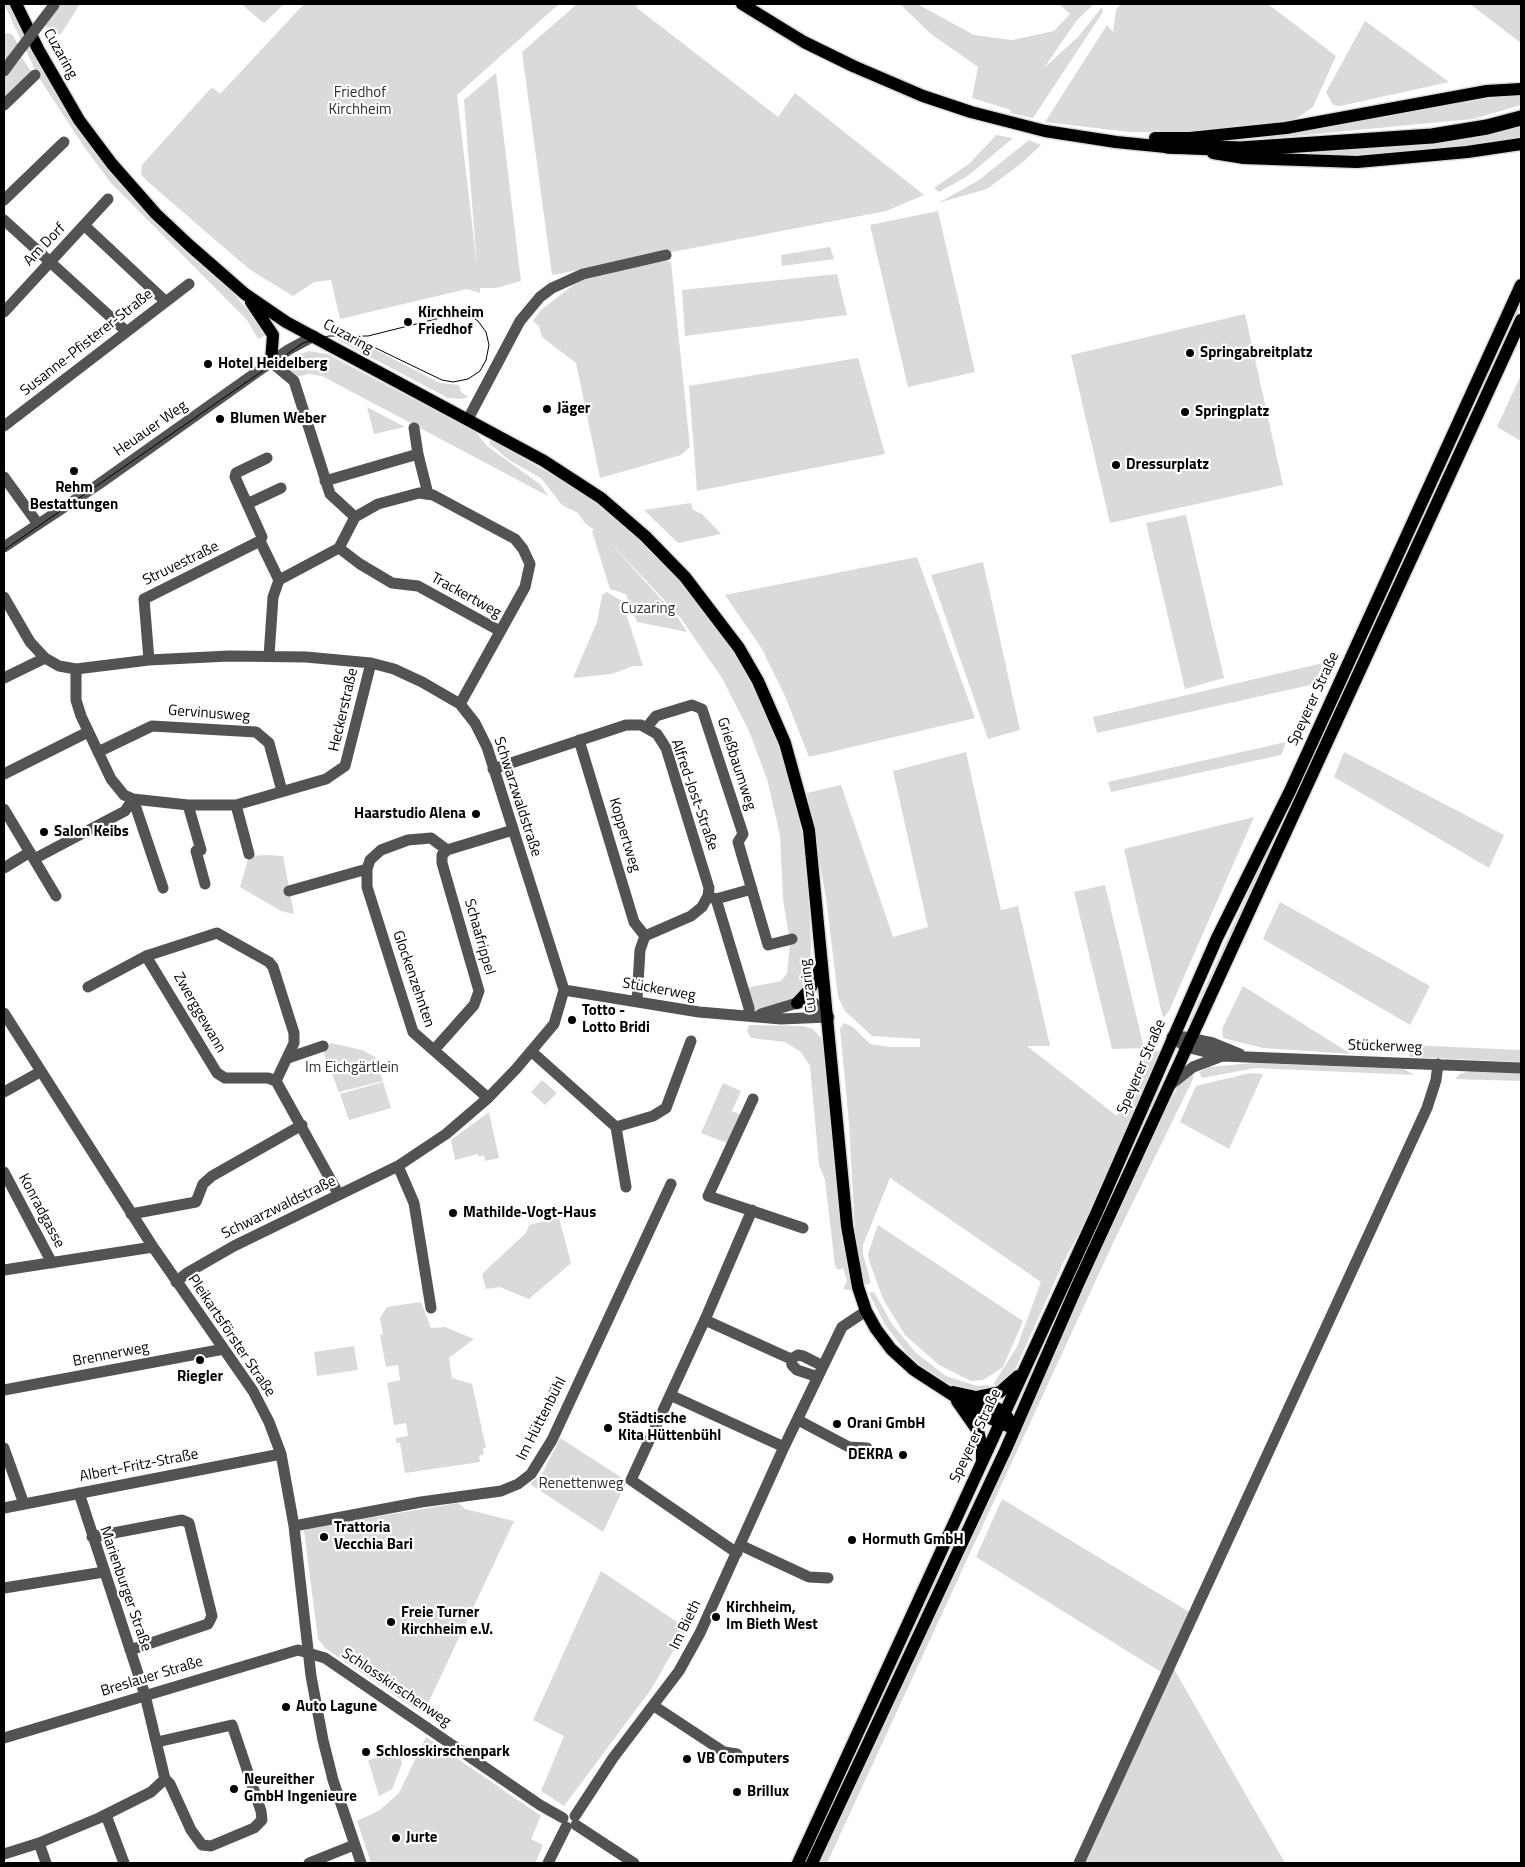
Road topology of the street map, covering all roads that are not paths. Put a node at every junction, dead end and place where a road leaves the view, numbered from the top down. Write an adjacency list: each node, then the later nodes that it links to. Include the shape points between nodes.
1 (16, 4): 23 (main road, Cuzaring, via 74,112 112,164 156,214)
2 (55, 4): 4 (street, bridge)
3 (742, 4): 11 (main road, via 804,42 890,83 971,112 1045,131)
4 (4, 71)
5 (35, 75): 9 (street)
6 (1521, 81): 8 (main road)
7 (1521, 89): 8 (main road)
8 (1487, 91): 11 (main road, via 1339,120 1252,133 1190,138)
9 (4, 105)
10 (1521, 118): 14 (highway, via 1432,136 1240,149)
11 (1088, 137): 14 (main road)
12 (64, 142): 16 (street)
13 (1521, 144): 14 (main road, via 1357,162 1244,158)
14 (1167, 146)
15 (108, 199): 18 (street, Am Dorf)
16 (4, 200)
17 (4, 220): 20 (street)
18 (85, 226): 20 (street, Am Dorf); 24 (street)
19 (666, 255): 30 (street, via 583,274 540,297 520,321)
20 (50, 261): 25 (street, Am Dorf); 27 (street)
21 (189, 284): 24 (street, Susanne-Pfisterer-Straße)
22 (1521, 285): 89 (main road, Speyerer Straße, via 1290,791 1233,904)
23 (245, 294): 28 (main road, Cuzaring, via 286,322); 29 (main road, via 273,335)
24 (165, 301): 27 (street, Susanne-Pfisterer-Straße)
25 (4, 312)
26 (1521, 320): 91 (main road, Speyerer Straße)
27 (126, 331): 31 (street, Susanne-Pfisterer-Straße)
28 (314, 336): 29 (street, Heuauer Weg); 30 (main road, Cuzaring)
29 (271, 362): 36 (street, via 294,381); 41 (street, Heuauer Weg)
30 (468, 419): 81 (main road, Cuzaring, via 544,461 608,504 685,577 740,648 773,712 798,781 809,830)
31 (4, 426)
32 (414, 428): 33 (street)
33 (418, 454): 36 (street); 38 (street)
34 (267, 458): 39 (street, via 236,473)
35 (4, 477): 41 (street)
36 (324, 480): 40 (street, via 330,494)
37 (281, 488): 39 (street)
38 (428, 494): 40 (street, via 419,493 378,504); 47 (street, via 515,539 524,549 530,564 528,580)
39 (247, 504): 42 (street, via 262,537)
40 (356, 517): 44 (street)
41 (38, 524): 43 (street, Heuauer Weg)
42 (260, 542): 45 (street); 50 (street, Struvestraße, via 144,598)
43 (4, 546)
44 (339, 548): 45 (street); 47 (street, Trackertweg, via 392,583 418,586)
45 (279, 580): 48 (street, via 273,597)
46 (4, 597): 49 (street, Schwarzwaldstraße, via 30,642)
47 (500, 632): 54 (street)
48 (269, 656): 50 (street, Schwarzwaldstraße); 51 (street, Schwarzwaldstraße, via 306,656)
49 (45, 658): 52 (street, Schwarzwaldstraße, via 59,666); 53 (street)
50 (149, 660): 52 (street, Schwarzwaldstraße)
51 (371, 663): 54 (street, Schwarzwaldstraße, via 394,669); 61 (street, Heckerstraße, via 345,766 326,779)
52 (76, 669): 56 (street, via 76,700)
53 (4, 678)
54 (460, 704): 59 (street, Schwarzwaldstraße, via 475,723)
55 (647, 727): 57 (street, via 626,725); 74 (street, Grießbaumweg, via 656,716 692,705 702,709 743,834 738,842); 77 (street, Alfred-Jost-Straße, via 657,734 666,748)
56 (88, 732): 58 (street); 60 (street)
57 (579, 740): 59 (street); 78 (street, Koppertweg, via 634,922)
58 (98, 752): 61 (street, Gervinusweg, via 152,726 256,732 269,743); 62 (street, via 111,779)
59 (493, 769): 66 (street, Schwarzwaldstraße)
60 (4, 774)
61 (282, 791): 64 (street, Heckerstraße)
62 (133, 799): 63 (street, Heckerstraße); 69 (street, via 125,812); 73 (street)
63 (188, 805): 64 (street, Heckerstraße); 72 (street, via 201,850 196,851)
64 (236, 806): 68 (street)
65 (4, 808): 69 (street)
66 (513, 830): 67 (street); 83 (street, Schwarzwaldstraße)
67 (447, 850): 71 (street, via 431,838 408,840 381,850 370,860); 93 (street, Schaafrippel, via 442,854 442,863 478,991 474,1005)
68 (248, 854)
69 (32, 856): 70 (street); 76 (street)
70 (4, 868)
71 (367, 868): 75 (street); 93 (street, Glockenzehnten, via 367,887 412,1032)
72 (205, 884)
73 (163, 888)
74 (752, 889): 77 (street); 79 (street, Grießbaumweg, via 768,945)
75 (290, 891)
76 (56, 896)
77 (712, 898): 78 (street, via 691,916); 87 (street, Alfred-Jost-Straße)
78 (645, 936): 84 (street, via 640,950)
79 (792, 939)
80 (146, 956): 82 (street); 97 (street, via 217,933 269,962 294,1033); 101 (street, Zwerggewann, via 216,1073 225,1078 268,1078)
81 (822, 965): 85 (main road, via 810,989); 88 (main road, Cuzaring)
82 (88, 987)
83 (564, 990): 84 (street, Stückerweg); 94 (street, Schwarzwaldstraße, via 554,1024)
84 (637, 1000): 87 (street, Stückerweg, via 699,1012)
85 (797, 1003): 87 (street, Stückerweg); 88 (street, Stückerweg, via 813,1002)
86 (4, 1013): 100 (street, Pleikartsförster Straße)
87 (749, 1016): 88 (street, Stückerweg, via 781,1019)
88 (829, 1017): 121 (main road, Cuzaring, via 847,1226 858,1287)
89 (1172, 1037): 91 (street, Stückerweg); 124 (main road, Speyerer Straße)
90 (691, 1041): 107 (street, via 666,1108 652,1116)
91 (1189, 1042): 95 (street, Stückerweg); 96 (street, Stückerweg, via 1213,1043); 102 (main road, Speyerer Straße)
92 (324, 1046): 97 (street)
93 (434, 1050): 104 (street, Glockenzehnten)
94 (531, 1051): 104 (street, Schwarzwaldstraße); 107 (street)
95 (1222, 1056): 96 (street, Stückerweg); 102 (street, via 1193,1067)
96 (1247, 1057): 98 (street, Stückerweg)
97 (288, 1058): 101 (street)
98 (1438, 1064): 99 (street, Stückerweg); 169 (street, via 1427,1108)
99 (1521, 1068)
100 (40, 1072): 103 (street); 114 (street, Pleikartsförster Straße)
101 (276, 1081): 106 (street)
102 (1168, 1087): 133 (main road, Speyerer Straße, via 1052,1340)
103 (4, 1092)
104 (488, 1098): 108 (street, Schwarzwaldstraße, via 446,1134)
105 (753, 1099): 113 (street, via 708,1196)
106 (302, 1125): 112 (street); 114 (street, via 212,1176 203,1184 196,1202)
107 (616, 1127): 111 (street)
108 (398, 1166): 112 (street, Schwarzwaldstraße); 120 (street, via 414,1203)
109 (4, 1172): 117 (street, Konradgasse)
110 (671, 1184): 142 (street, Im Hüttenbühl, via 552,1440 531,1474 518,1484 500,1491)
111 (626, 1187)
112 (339, 1195): 119 (street, Schwarzwaldstraße, via 234,1246)
113 (752, 1210): 115 (street); 122 (street)
114 (131, 1214): 116 (street, Pleikartsförster Straße)
115 (803, 1228)
116 (153, 1247): 117 (street); 119 (street, Pleikartsförster Straße)
117 (52, 1263): 118 (street)
118 (4, 1270)
119 (176, 1282): 123 (street, Pleikartsförster Straße)
120 (431, 1308)
121 (866, 1311): 125 (street, Im Bieth, via 842,1326); 126 (main road, Cuzaring, via 891,1349)
122 (704, 1320): 125 (street, via 791,1359 804,1356); 128 (street)
123 (224, 1349): 127 (street, Brennerweg); 137 (street, Pleikartsförster Straße, via 253,1391)
124 (1024, 1371): 129 (main road, via 1000,1392); 131 (main road, Speyerer Straße)
125 (821, 1372): 132 (street, Im Bieth)
126 (940, 1389): 129 (main road, Cuzaring); 130 (main road, Cuzaring)
127 (4, 1390)
128 (670, 1395): 134 (street); 144 (street, via 631,1480)
129 (976, 1397): 131 (main road, Cuzaring)
130 (955, 1398): 131 (main road, Cuzaring); 138 (main road, via 978,1431)
131 (1002, 1418): 133 (main road, Cuzaring); 138 (main road, Speyerer Straße)
132 (798, 1420): 134 (street, Im Bieth); 136 (street, via 849,1447)
133 (1015, 1429): 168 (main road, Speyerer Straße)
134 (784, 1447): 144 (street, Im Bieth)
135 (4, 1448): 140 (street)
136 (867, 1448)
137 (281, 1454): 139 (street, Albert-Fritz-Straße); 142 (street, Pleikartsförster Straße)
138 (982, 1461): 167 (main road, Speyerer Straße)
139 (79, 1493): 140 (street, Albert-Fritz-Straße); 143 (street, Marienburger Straße)
140 (24, 1504): 141 (street, Albert-Fritz-Straße)
141 (4, 1508)
142 (294, 1526): 149 (street, Pleikartsförster Straße)
143 (92, 1537): 145 (street, Marienburger Straße); 148 (street, via 182,1520 189,1523 212,1616 208,1624)
144 (738, 1549): 146 (street, via 809,1577); 151 (street, Im Bieth, via 680,1671)
145 (104, 1572): 147 (street); 148 (street, Marienburger Straße)
146 (828, 1578)
147 (4, 1588)
148 (130, 1650): 150 (street, Marienburger Straße)
149 (309, 1653): 150 (street, Breslauer Straße, via 290,1652); 157 (street, Schlosskirschenweg, via 325,1658 540,1805); 159 (street, Pleikartsförster Straße, via 323,1740)
150 (145, 1695): 152 (street, Breslauer Straße); 153 (street, Marienburger Straße)
151 (654, 1706): 154 (street, via 724,1752); 157 (street, Im Bieth)
152 (4, 1738)
153 (157, 1742): 155 (street, Marienburger Straße); 155 (street, Marienburger Straße, via 232,1725 262,1820 254,1828 211,1846 202,1845)
154 (737, 1754)
155 (165, 1779): 156 (street, via 151,1792)
156 (106, 1815): 158 (street); 162 (street)
157 (570, 1821): 165 (street, Im Bieth); 166 (street, Schlosskirschenweg)
158 (40, 1844): 160 (street); 161 (street)
159 (354, 1845): 163 (street); 164 (street, Pleikartsförster Straße)
160 (4, 1854)
161 (46, 1863)
162 (124, 1863)
163 (309, 1863)
164 (361, 1863)
165 (548, 1863)
166 (634, 1863)
167 (798, 1863)
168 (812, 1863)
169 (1079, 1863)

